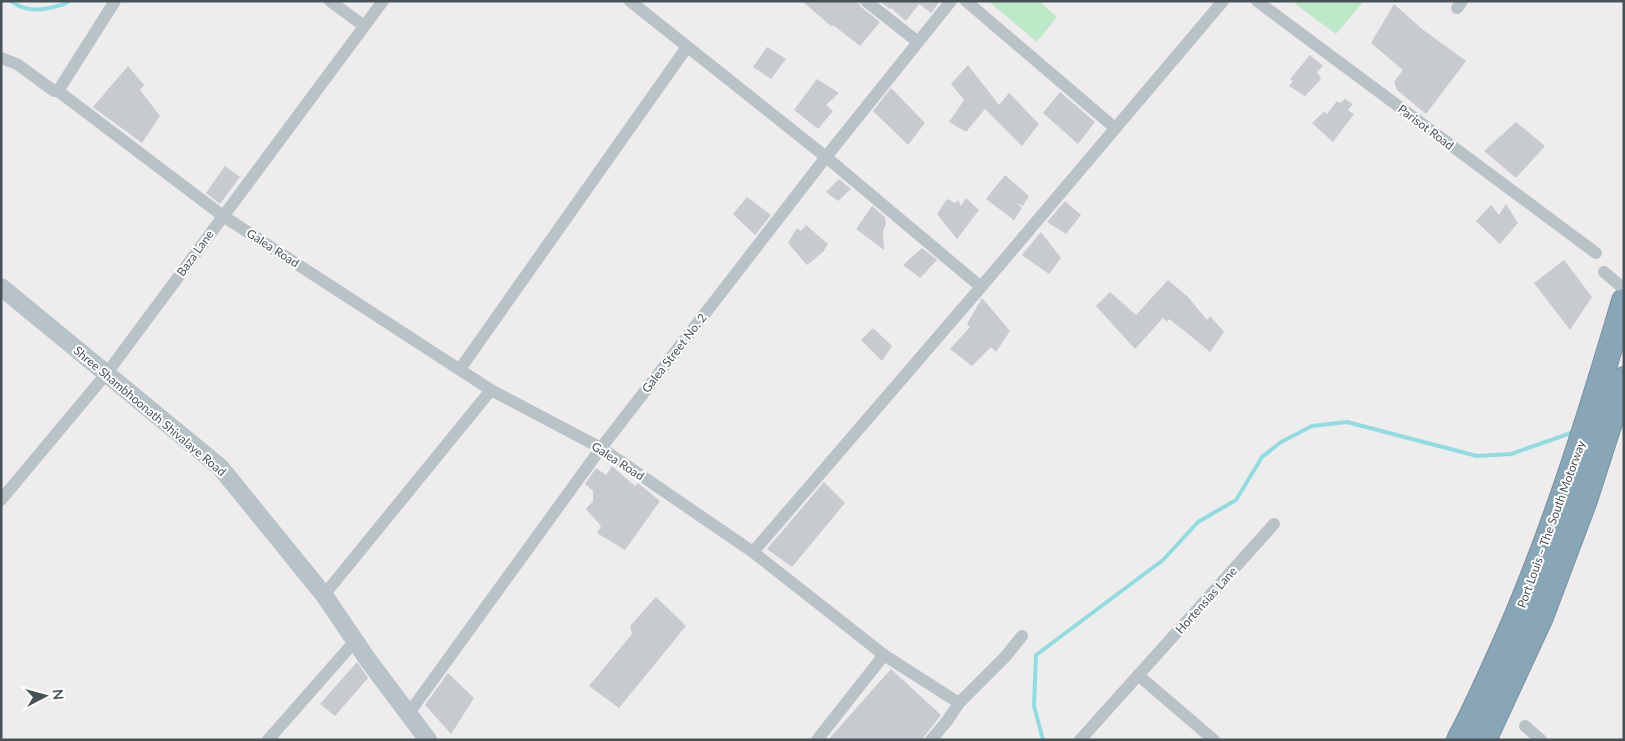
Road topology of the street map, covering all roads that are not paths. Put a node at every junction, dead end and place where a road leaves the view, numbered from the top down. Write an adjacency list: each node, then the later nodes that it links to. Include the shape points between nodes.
1 (115, 1): 14 (street)
2 (330, 1): 10 (street)
3 (383, 1): 10 (street, Baza Lane)
4 (630, 1): 12 (street)
5 (866, 1): 11 (street)
6 (951, 1): 11 (street, Galea Street No. 2)
7 (966, 1): 15 (street)
8 (1223, 1): 15 (street)
9 (1257, 1): 18 (street, Parisot Road)
10 (364, 26): 17 (street, Baza Lane)
11 (918, 42): 16 (street, Galea Street No. 2)
12 (687, 47): 16 (street); 24 (street)
13 (1, 58): 14 (street, Galea Road, via 17,64)
14 (58, 91): 17 (street, Galea Road)
15 (1115, 128): 21 (street)
16 (826, 157): 21 (street); 28 (street, Galea Street No. 2)
17 (223, 216): 24 (street, Galea Road); 25 (street, Baza Lane)
18 (1596, 253)
19 (1604, 272): 22 (street)
20 (1, 287): 25 (street, Shree Shambhoonath Shivalaye Road)
21 (981, 287): 31 (street)
22 (1624, 289)
23 (1624, 301): 46 (highway, Port Louis – The South Motorway, via 1565,491 1513,624 1478,706)
24 (460, 369): 27 (street, Galea Road)
25 (107, 373): 29 (street, Baza Lane); 32 (street, Shree Shambhoonath Shivalaye Road, via 220,467)
26 (1624, 379): 47 (highway, Port Louis – The South Motorway, via 1541,617)
27 (491, 390): 28 (street, Galea Road); 32 (street)
28 (601, 448): 31 (street, Galea Road); 38 (street, Galea Street No. 2)
29 (1, 500)
30 (1274, 524): 36 (street, Hortensias Lane)
31 (753, 552): 35 (street, Galea Road)
32 (324, 595): 34 (street, Shree Shambhoonath Shivalaye Road)
33 (1022, 636): 37 (street)
34 (355, 641): 38 (street, Shree Shambhoonath Shivalaye Road); 40 (street)
35 (884, 654): 37 (street, Galea Road); 42 (street)
36 (1138, 675): 44 (street, Hortensias Lane); 45 (street)
37 (959, 703): 43 (street)
38 (409, 713): 41 (street, Shree Shambhoonath Shivalaye Road)
39 (1526, 726): 48 (street)
40 (268, 740)
41 (428, 740)
42 (818, 740)
43 (931, 740)
44 (1080, 740)
45 (1214, 740)
46 (1459, 740)
47 (1484, 740)
48 (1541, 740)

